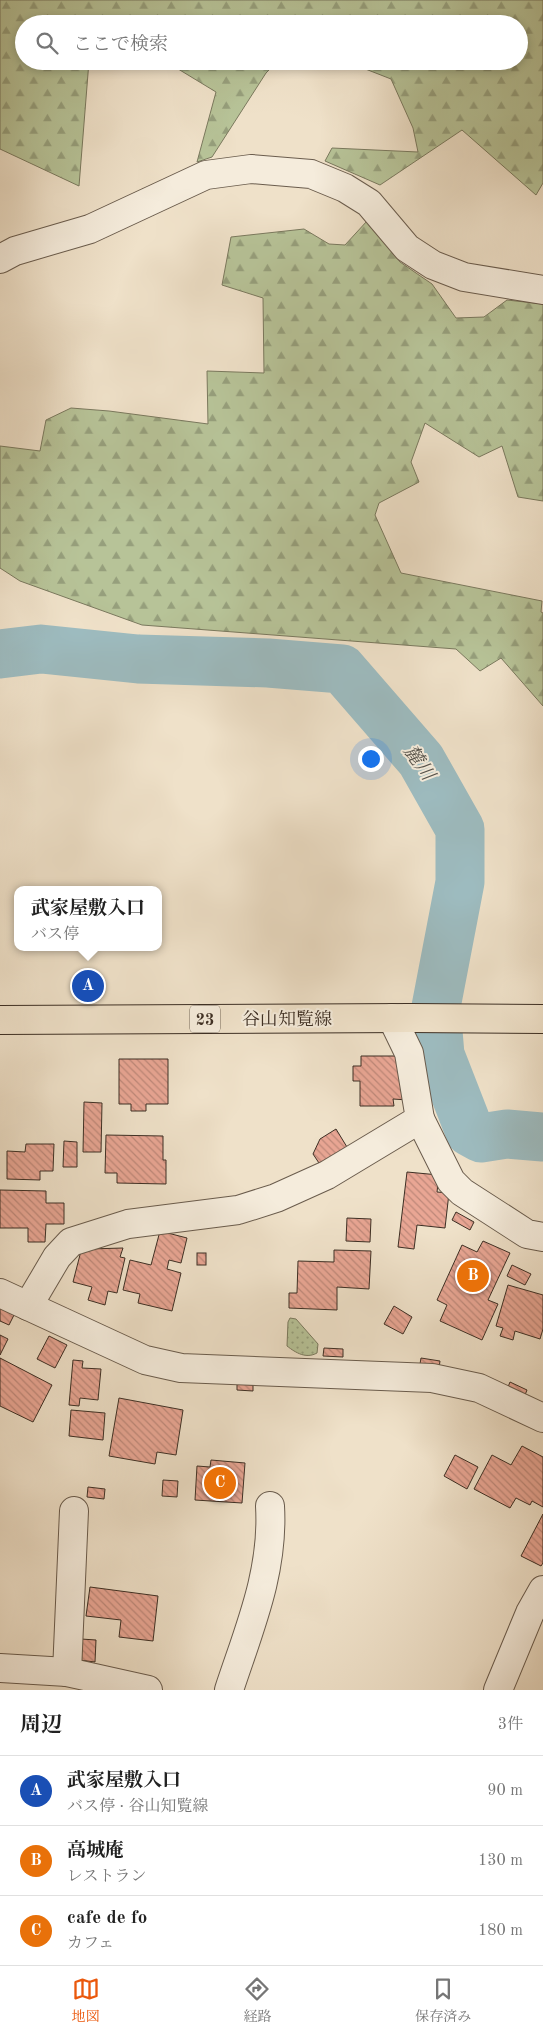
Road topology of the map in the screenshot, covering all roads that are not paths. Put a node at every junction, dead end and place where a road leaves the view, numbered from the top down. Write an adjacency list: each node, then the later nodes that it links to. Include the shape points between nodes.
1 (0, 259): 2 (street, via 14,251 90,229 206,174 251,169 311,174 345,188 369,203 407,248 432,266 464,277)
2 (543, 290)
3 (401, 1018): 4 (main road, 谷山知覧線 / 23); 5 (main road, 谷山知覧線 / 23); 6 (street)
4 (543, 1019)
5 (0, 1020)
6 (420, 1119): 7 (street, via 451,1181 462,1192 527,1234); 9 (street, via 327,1175 276,1198 238,1210 128,1224 71,1242 57,1257)
7 (543, 1237)
8 (0, 1293): 9 (street)
9 (28, 1306): 10 (street, via 145,1360 181,1368 432,1378 479,1388)
10 (543, 1418)
11 (270, 1506): 17 (street, via 272,1533 263,1589)
12 (74, 1511): 15 (street)
13 (543, 1590): 18 (street)
14 (0, 1668): 15 (street)
15 (67, 1672): 16 (street)
16 (148, 1690)
17 (229, 1690)
18 (498, 1690)

